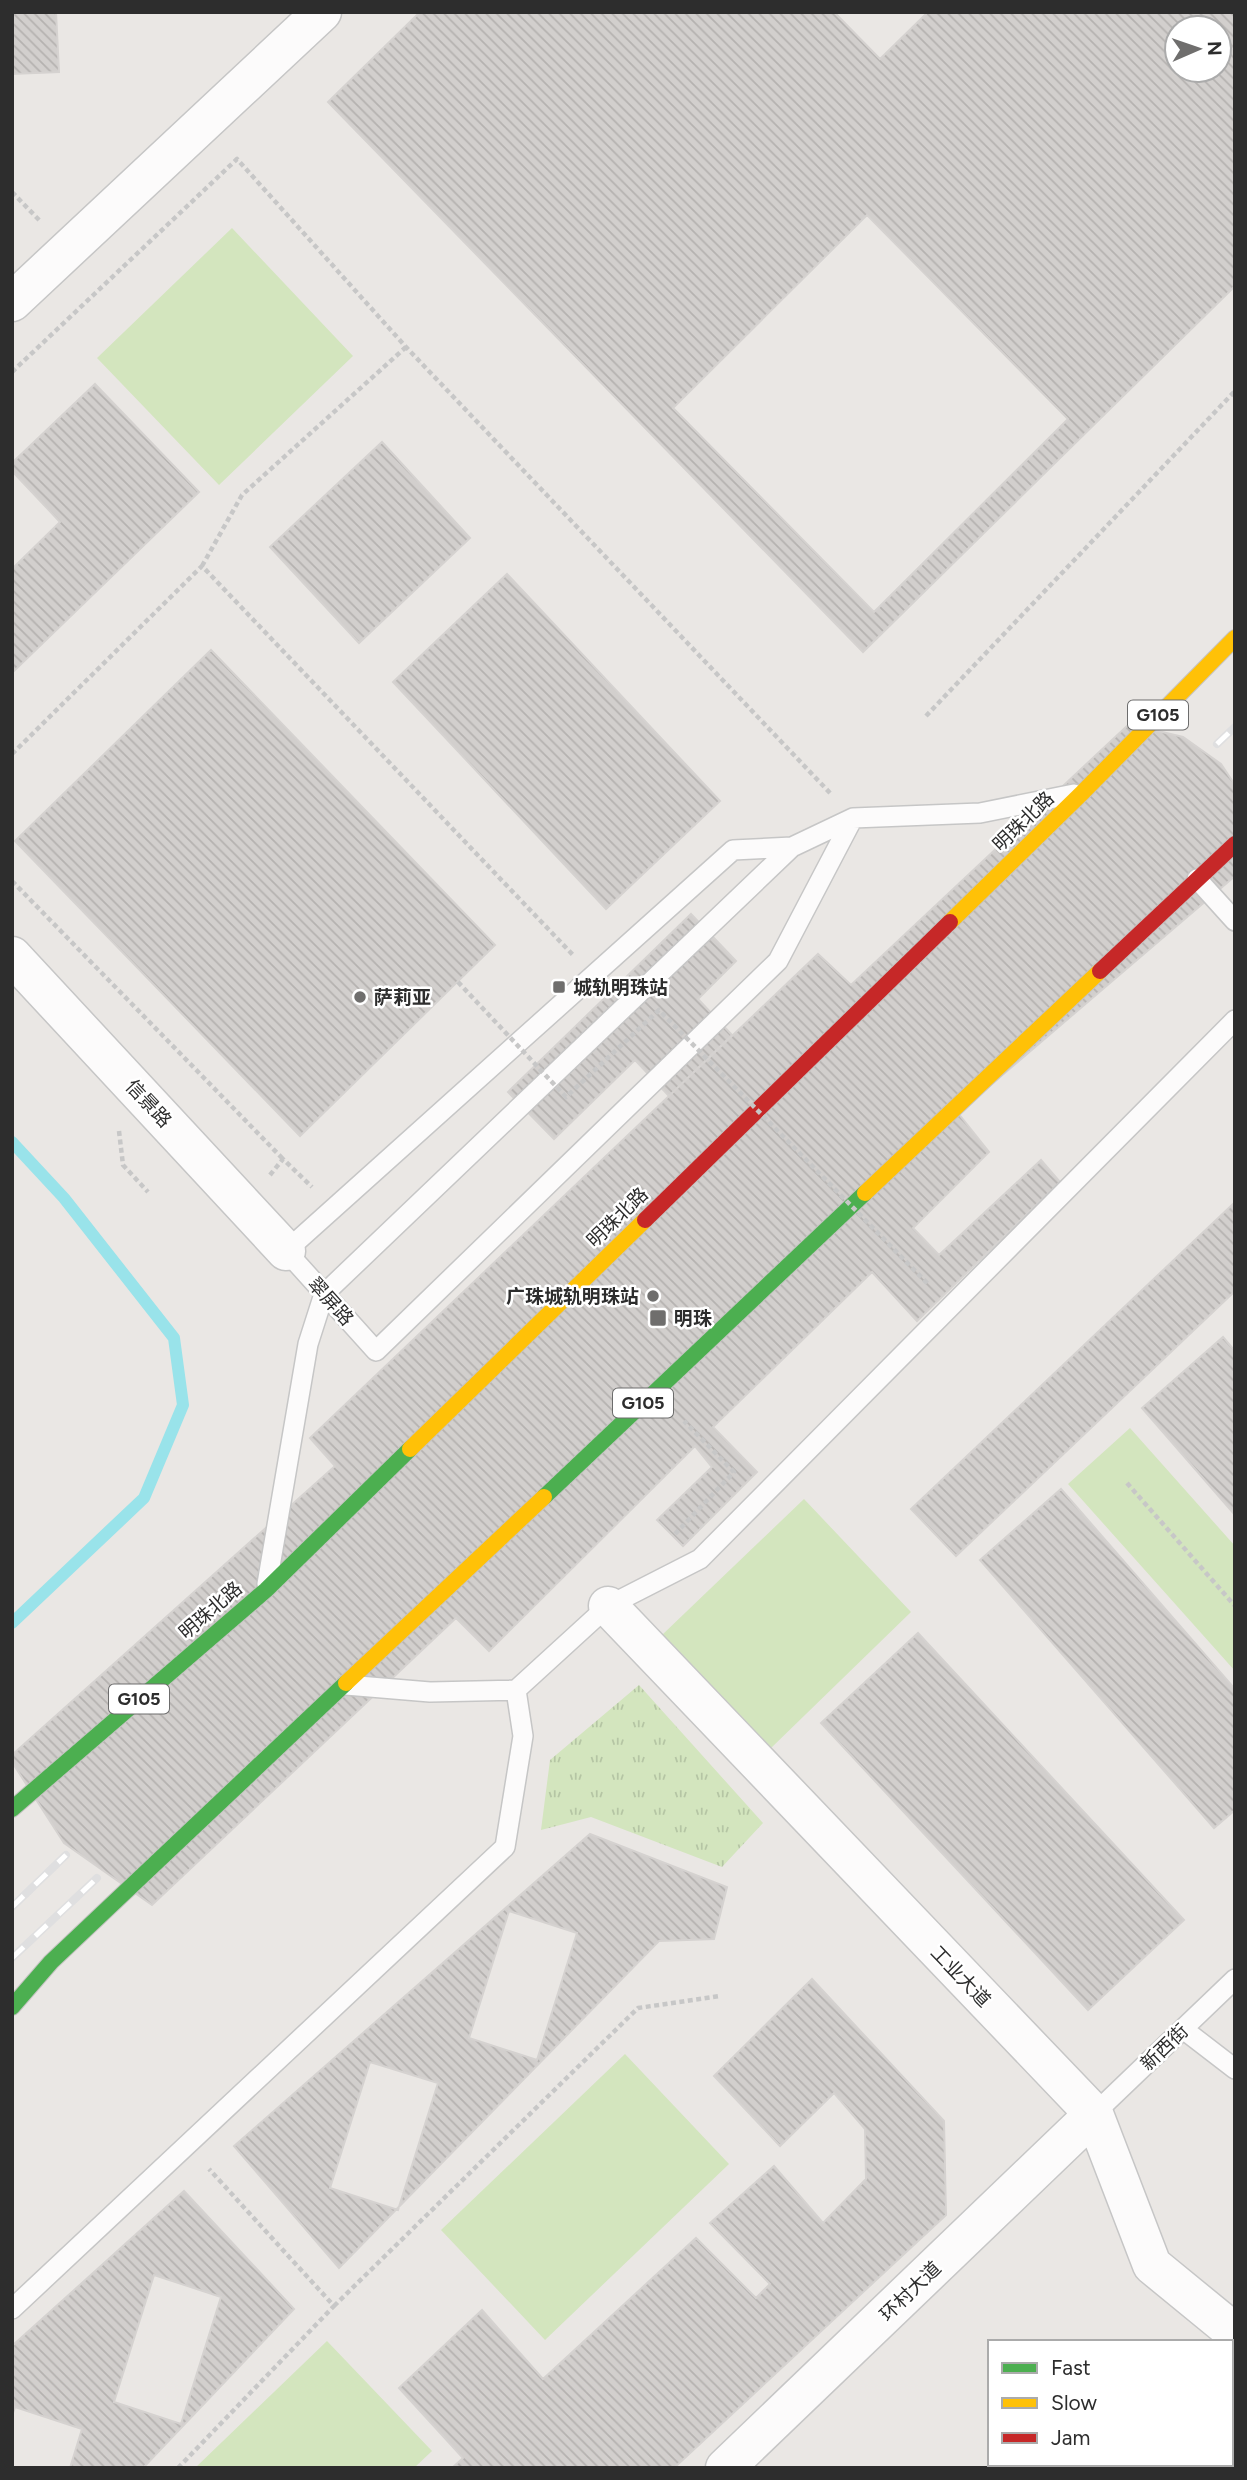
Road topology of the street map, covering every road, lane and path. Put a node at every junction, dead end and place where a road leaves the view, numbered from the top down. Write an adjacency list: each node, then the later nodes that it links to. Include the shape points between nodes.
1 (322, 12): 4 (street)
2 (12, 192): 3 (path)
3 (41, 222)
4 (12, 302)
5 (406, 347): 6 (path, via 237,159); 8 (path, via 242,495); 13 (path)
6 (12, 372)
7 (1235, 391): 10 (path)
8 (202, 566): 11 (path); 20 (path)
9 (1235, 638): 12 (highway, 明珠北路 / G105)
10 (926, 716)
11 (12, 754)
12 (1082, 793): 13 (lane, via 980,813); 32 (highway, 明珠北路 / G105)
13 (853, 818): 15 (lane); 28 (lane, 翠屏路, via 778,961 376,1350)
14 (1235, 844): 16 (highway, G105)
15 (792, 847): 20 (lane, via 733,850); 28 (lane)
16 (1197, 879): 18 (lane); 35 (highway, G105)
17 (12, 881): 23 (path)
18 (1235, 921)
19 (12, 956): 26 (street, 信景路)
20 (593, 976): 26 (lane)
21 (458, 982): 24 (path, bridge, via 566,1097 659,1010)
22 (1235, 1020): 33 (lane, via 700,1559)
23 (283, 1159)
24 (875, 1230): 25 (path); 27 (path, bridge)
25 (865, 1239)
26 (286, 1251): 28 (lane, 翠屏路)
27 (929, 1285)
28 (324, 1294): 32 (lane, via 308,1344)
29 (692, 1410): 31 (path, via 683,1420 734,1472)
30 (1127, 1483): 34 (path)
31 (673, 1536)
32 (266, 1590): 37 (highway, 明珠北路 / G105)
33 (608, 1606): 36 (lane); 46 (street, 工业大道)
34 (1235, 1606)
35 (344, 1684): 36 (lane, via 430,1692); 38 (highway, G105)
36 (516, 1690): 47 (lane, via 523,1736 505,1847)
37 (12, 1809)
38 (51, 1962): 40 (highway); 42 (highway, G105); 43 (highway)
39 (1235, 1979): 44 (lane, 新西街)
40 (12, 1991)
41 (720, 1996): 48 (path, via 638,2008)
42 (12, 2007)
43 (12, 2025)
44 (1183, 2029): 45 (lane); 46 (lane, 新西街)
45 (1235, 2069)
46 (1094, 2114): 50 (street, 工业大道, via 1152,2265); 52 (street, 环村大道)
47 (187, 2145): 48 (path); 49 (lane)
48 (334, 2306): 51 (path)
49 (12, 2309)
50 (1235, 2333)
51 (178, 2468)
52 (725, 2468)

